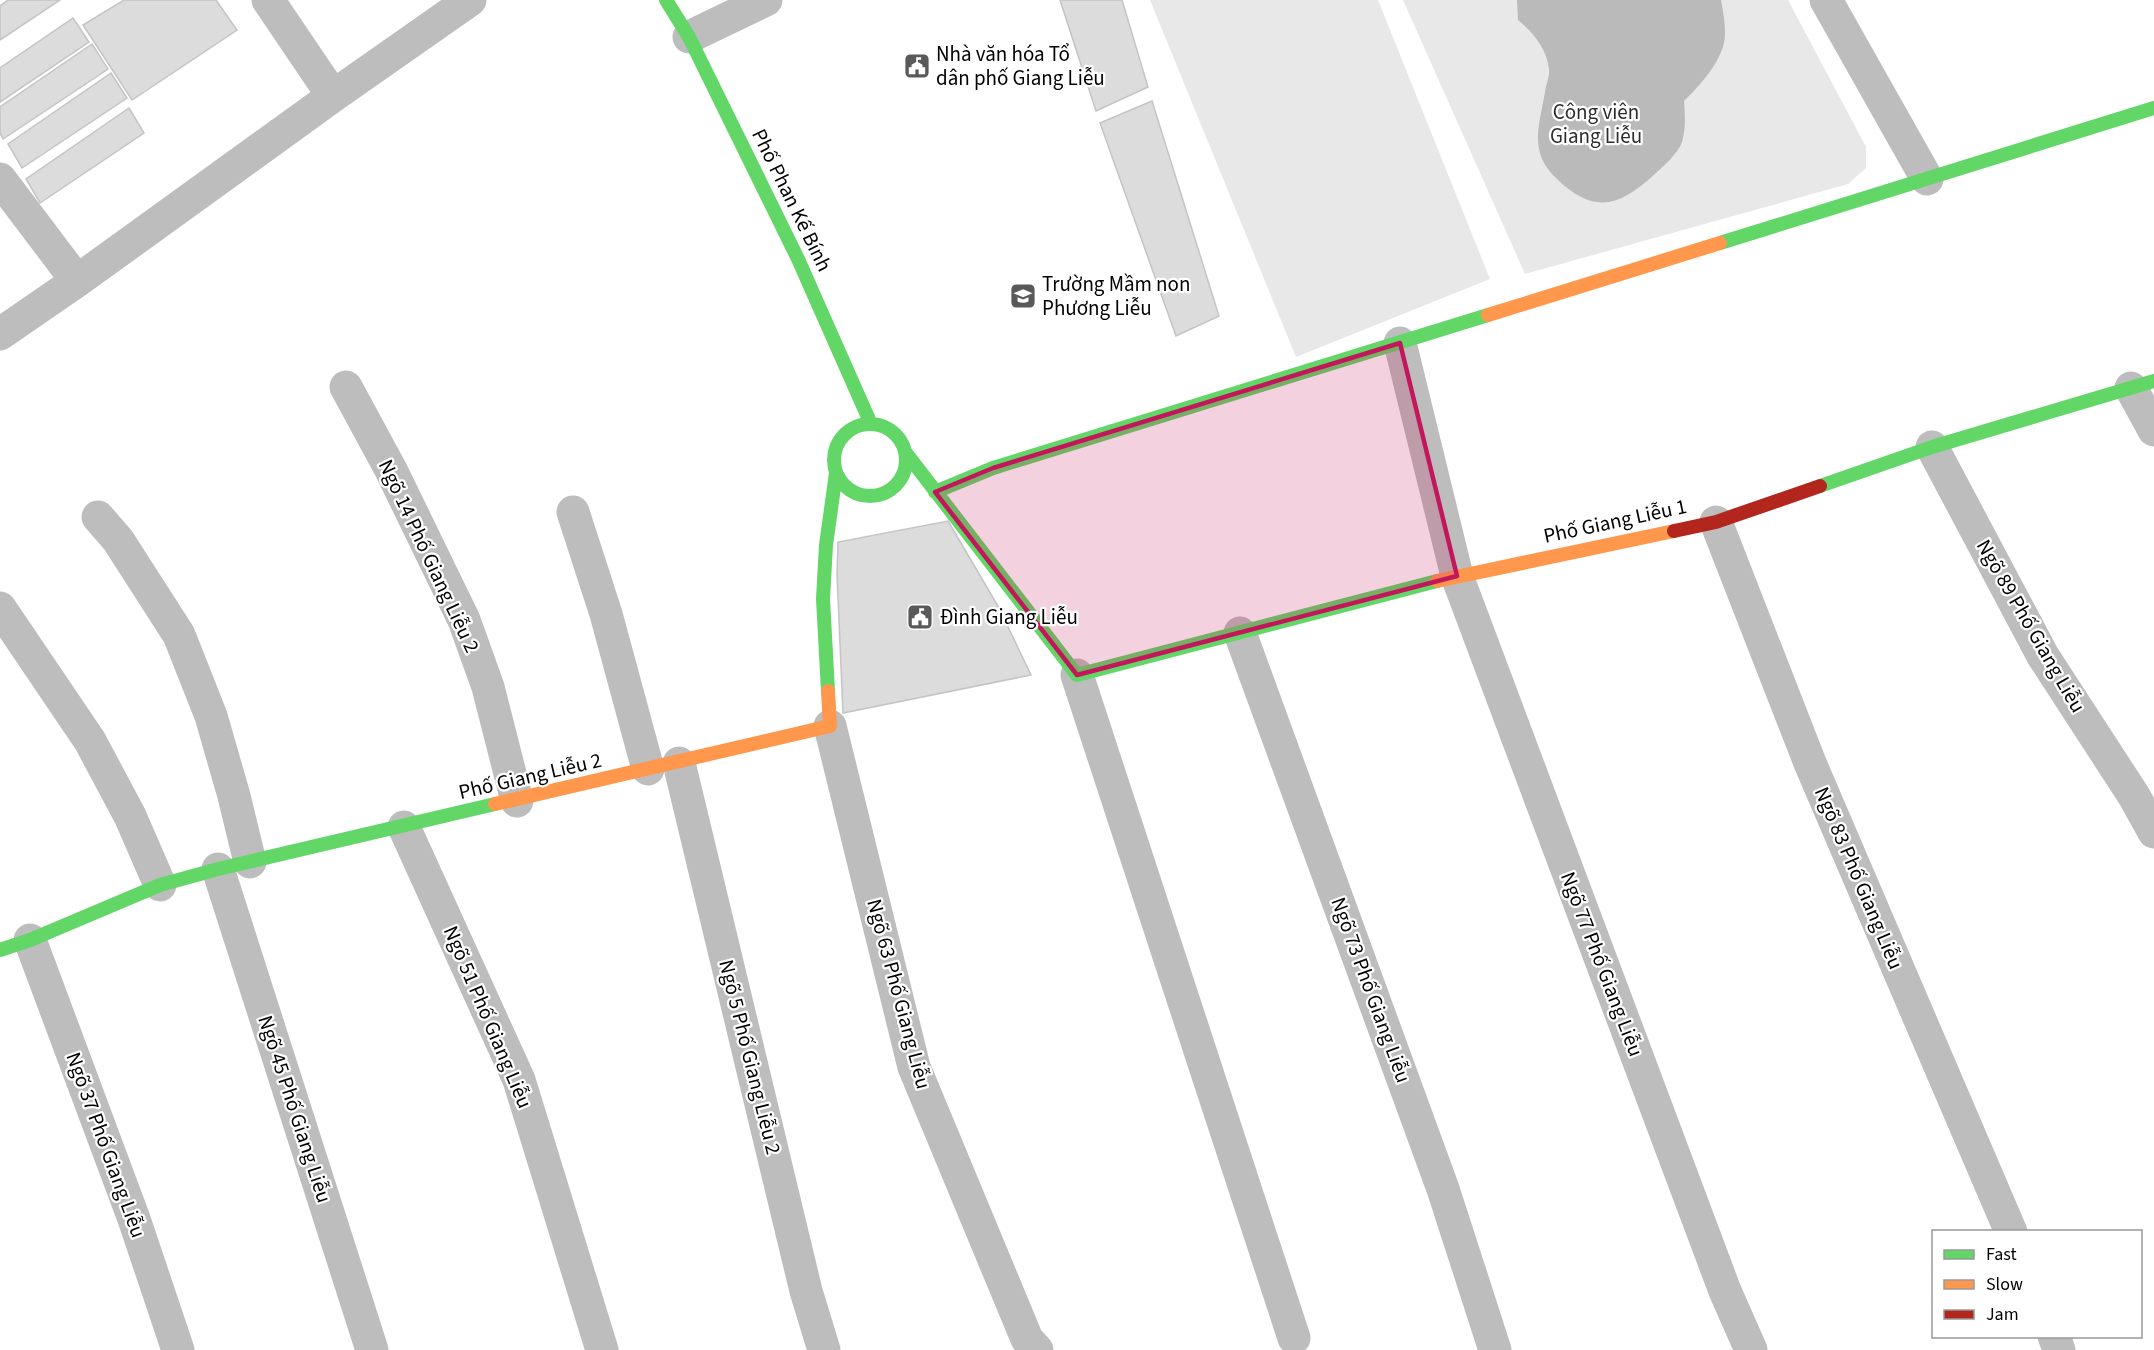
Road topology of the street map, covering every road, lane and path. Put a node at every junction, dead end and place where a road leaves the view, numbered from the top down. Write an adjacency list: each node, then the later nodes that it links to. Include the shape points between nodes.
1 (268, 0): 7 (street)
2 (470, 0): 7 (street)
3 (666, 0): 6 (main road, Phố Phan Kế Bính)
4 (766, 0): 6 (street)
5 (1826, 0): 10 (street)
6 (689, 37): 16 (main road, Phố Phan Kế Bính, via 798,259)
7 (333, 96): 11 (street)
8 (2154, 108): 10 (main road)
9 (0, 179): 11 (street)
10 (1928, 179): 13 (main road)
11 (77, 281): 12 (street)
12 (0, 334)
13 (1400, 343): 21 (main road, via 993,468); 25 (street, Ngõ 77 Phố Giang Liễu)
14 (2142, 385): 17 (street); 18 (main road, Phố Giang Liễu 1)
15 (346, 387): 31 (street, Ngõ 14 Phố Giang Liễu 2, via 464,620 488,687)
16 (871, 424): 19 (main road, via 893,432); 20 (main road, via 853,429 840,441 835,452)
17 (2154, 430)
18 (1932, 447): 24 (main road, Phố Giang Liễu 1); 33 (street, Ngõ 89 Phố Giang Liễu, via 2043,656)
19 (906, 453): 20 (main road, via 903,477 878,496 848,490); 21 (main road)
20 (836, 473): 29 (main road, via 823,599)
21 (935, 492): 28 (main road)
22 (573, 512): 30 (street, Ngõ 5 Phố Giang Liễu 2)
23 (98, 517): 34 (street, via 118,540 178,636 211,716)
24 (1716, 522): 25 (main road, Phố Giang Liễu 1); 38 (street, Ngõ 83 Phố Giang Liễu, via 1809,763)
25 (1457, 576): 27 (main road, Phố Giang Liễu 1); 46 (street, Ngõ 77 Phố Giang Liễu, via 1725,1291)
26 (0, 608): 36 (street, via 90,741 130,816)
27 (1240, 633): 28 (main road, Phố Giang Liễu 1); 45 (street, Ngõ 73 Phố Giang Liễu, via 1443,1189)
28 (1077, 675): 39 (street)
29 (830, 726): 30 (main road, Phố Giang Liễu 2); 44 (street, Ngõ 63 Phố Giang Liễu, via 914,1067 1027,1339)
30 (663, 766): 31 (main road, Phố Giang Liễu 2); 43 (street, Ngõ 5 Phố Giang Liễu 2)
31 (517, 801): 32 (main road, Phố Giang Liễu 2)
32 (404, 827): 34 (main road, Phố Giang Liễu 2); 42 (street, Ngõ 51 Phố Giang Liễu, via 519,1080)
33 (2154, 832)
34 (250, 862): 35 (main road, Phố Giang Liễu 2)
35 (218, 869): 36 (main road, Phố Giang Liễu 2); 41 (street, Ngõ 45 Phố Giang Liễu)
36 (160, 885): 37 (main road, Phố Giang Liễu 2)
37 (15, 945): 40 (street, Ngõ 37 Phố Giang Liễu, via 134,1219)
38 (2010, 1230)
39 (1294, 1338)
40 (178, 1350)
41 (372, 1350)
42 (602, 1350)
43 (824, 1350)
44 (1037, 1350)
45 (1495, 1350)
46 (1751, 1350)

